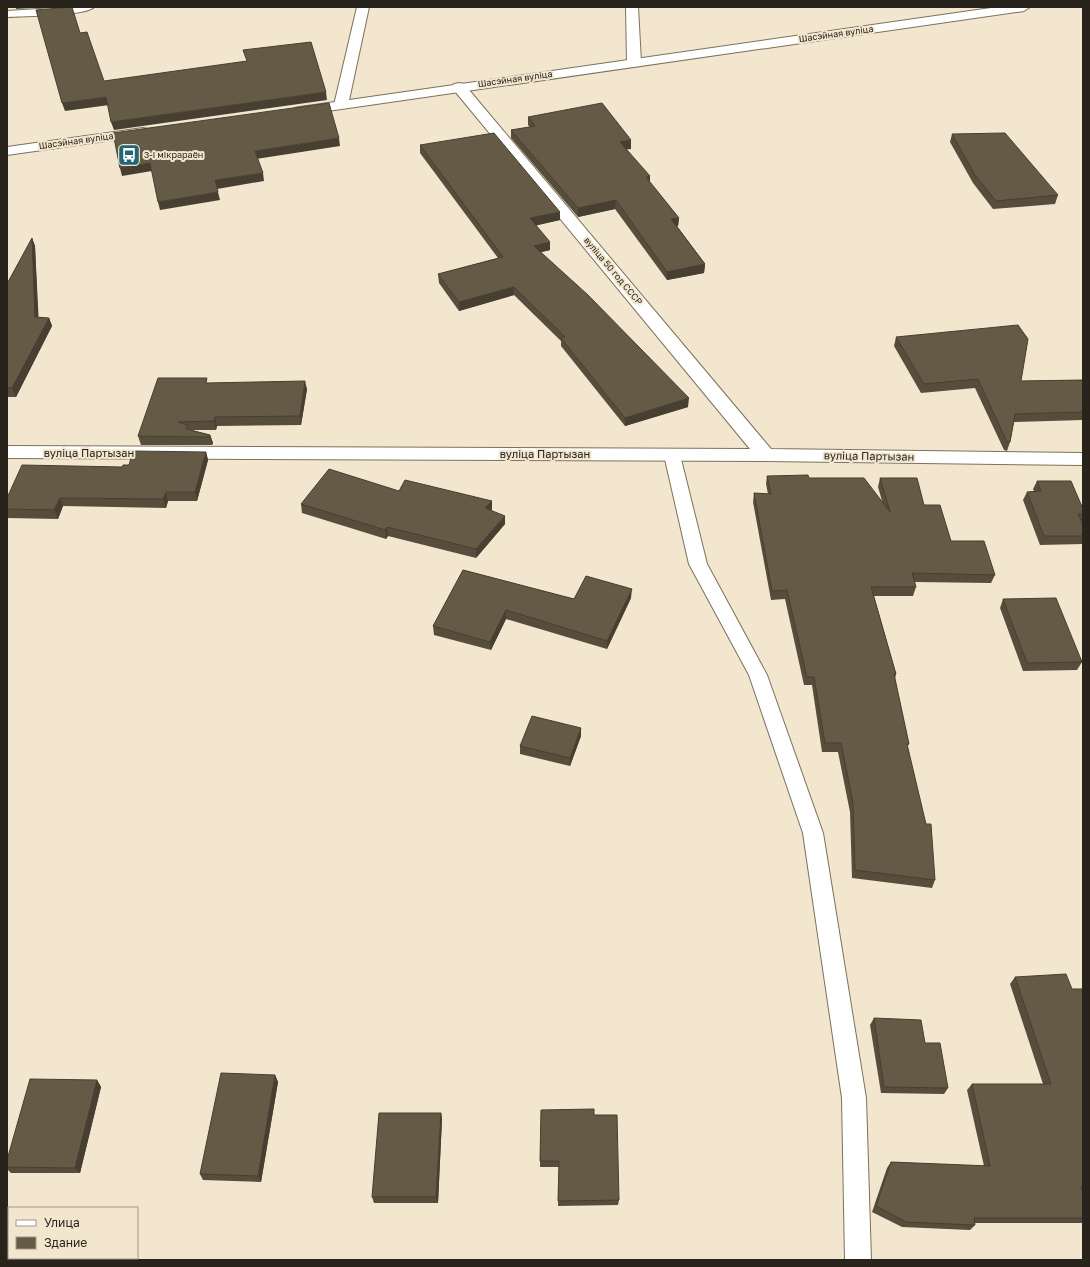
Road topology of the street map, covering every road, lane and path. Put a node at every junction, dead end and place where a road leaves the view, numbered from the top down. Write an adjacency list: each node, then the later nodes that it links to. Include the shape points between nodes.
1 (89, 7): 5 (lane, via 57,12)
2 (363, 7): 8 (street)
3 (632, 7): 6 (street)
4 (1024, 7): 6 (street, Шасэйная вуліца)
5 (7, 14)
6 (634, 62): 7 (street, Шасэйная вуліца)
7 (459, 87): 8 (street, Шасэйная вуліца); 14 (street, вуліца 50 год СССР)
8 (342, 105): 9 (street, Шасэйная вуліца)
9 (287, 113)
10 (154, 131): 11 (street, Шасэйная вуліца)
11 (7, 151)
12 (7, 452): 13 (street, вуліца Партызан)
13 (672, 455): 14 (street, вуліца Партызан); 16 (lane, via 698,564 758,675 813,833 854,1098)
14 (766, 455): 15 (street, вуліца Партызан)
15 (1083, 459)
16 (858, 1260)

